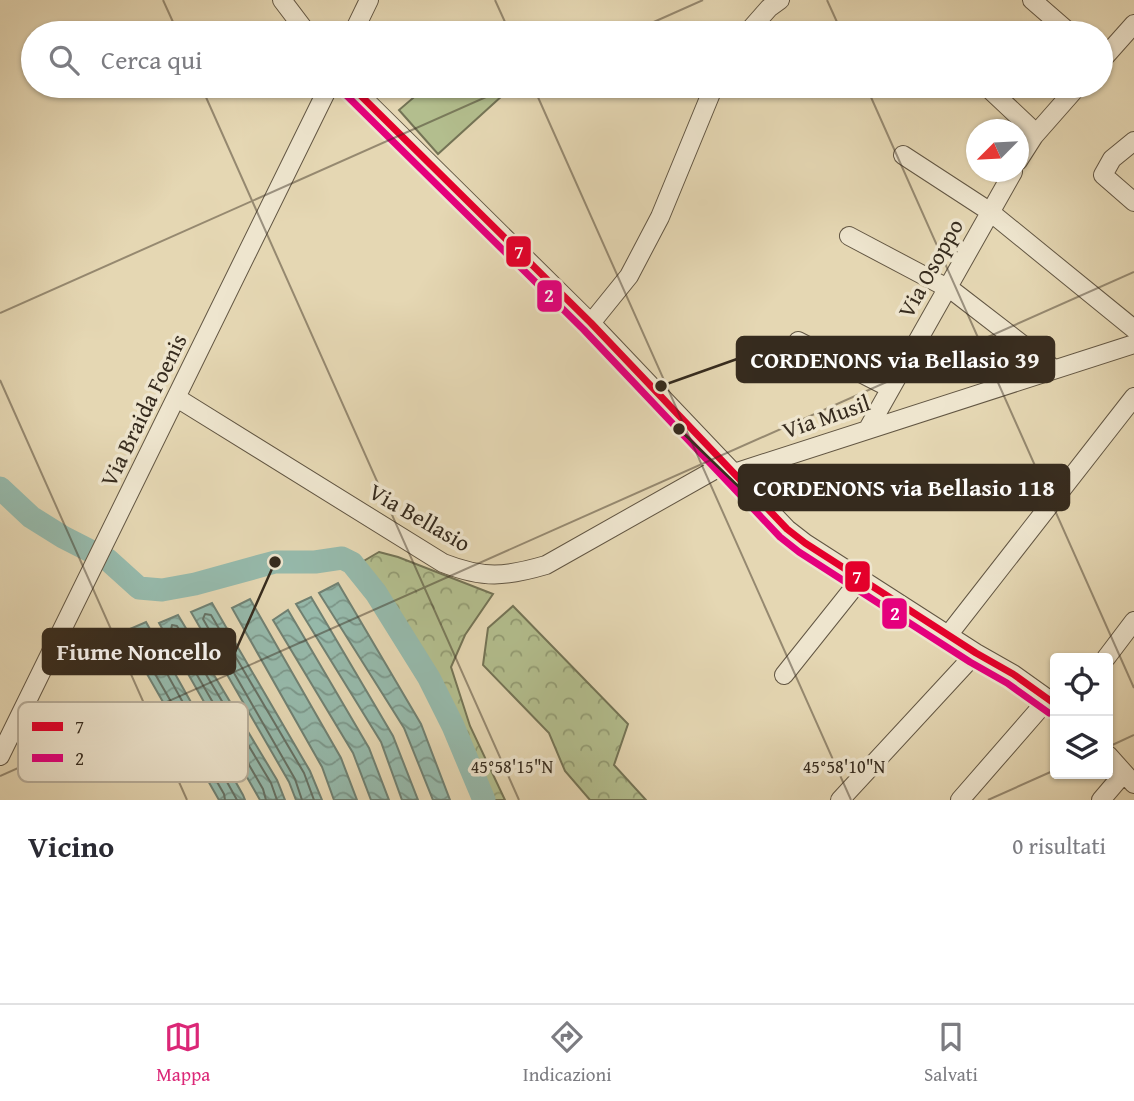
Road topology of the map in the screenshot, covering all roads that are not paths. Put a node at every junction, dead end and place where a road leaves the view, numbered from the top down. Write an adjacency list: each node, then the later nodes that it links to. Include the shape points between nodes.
1 (282, 0): 5 (street)
2 (369, 0): 6 (street)
3 (780, 0): 7 (street)
4 (1032, 0): 8 (street)
5 (298, 21)
6 (359, 21)
7 (758, 21)
8 (1056, 21)
9 (1134, 24): 10 (street)
10 (1113, 48)
11 (323, 98): 32 (street, Via Braida Foenis)
12 (363, 98): 25 (street)
13 (709, 98): 25 (street, via 660,217 629,276)
14 (999, 98): 16 (street)
15 (1067, 98): 16 (street)
16 (1036, 133): 18 (street)
17 (1134, 141): 21 (street, via 1112,159 1103,175)
18 (1029, 144)
19 (903, 155): 22 (street)
20 (1007, 182): 22 (street, Via Osoppo)
21 (1134, 202)
22 (989, 211): 24 (street, Via Osoppo); 26 (street)
23 (849, 236): 24 (street)
24 (947, 287): 29 (street); 30 (street, Via Osoppo)
25 (591, 323): 34 (street)
26 (1134, 329)
27 (798, 341): 30 (street)
28 (1134, 344): 29 (street, Via Musil)
29 (1054, 369): 33 (street, Via Musil)
30 (890, 388): 33 (street, Via Osoppo)
31 (1134, 397): 37 (street)
32 (177, 398): 34 (street, Via Bellasio, via 443,564 469,573 516,574 547,565); 42 (street, Via Braida Foenis)
33 (869, 427): 34 (street, Via Musil)
34 (729, 468): 35 (street, via 787,529)
35 (856, 576): 37 (street); 40 (street, via 851,591)
36 (1134, 621): 39 (street)
37 (948, 634): 38 (street)
38 (976, 653): 41 (street); 48 (street)
39 (1110, 653)
40 (784, 675)
41 (1050, 700)
42 (27, 702)
43 (1050, 703): 49 (street)
44 (18, 719): 45 (street, Via Braida Foenis)
45 (0, 756)
46 (1113, 760): 47 (street)
47 (1129, 778): 50 (street)
48 (840, 800)
49 (960, 800)
50 (1101, 800)

